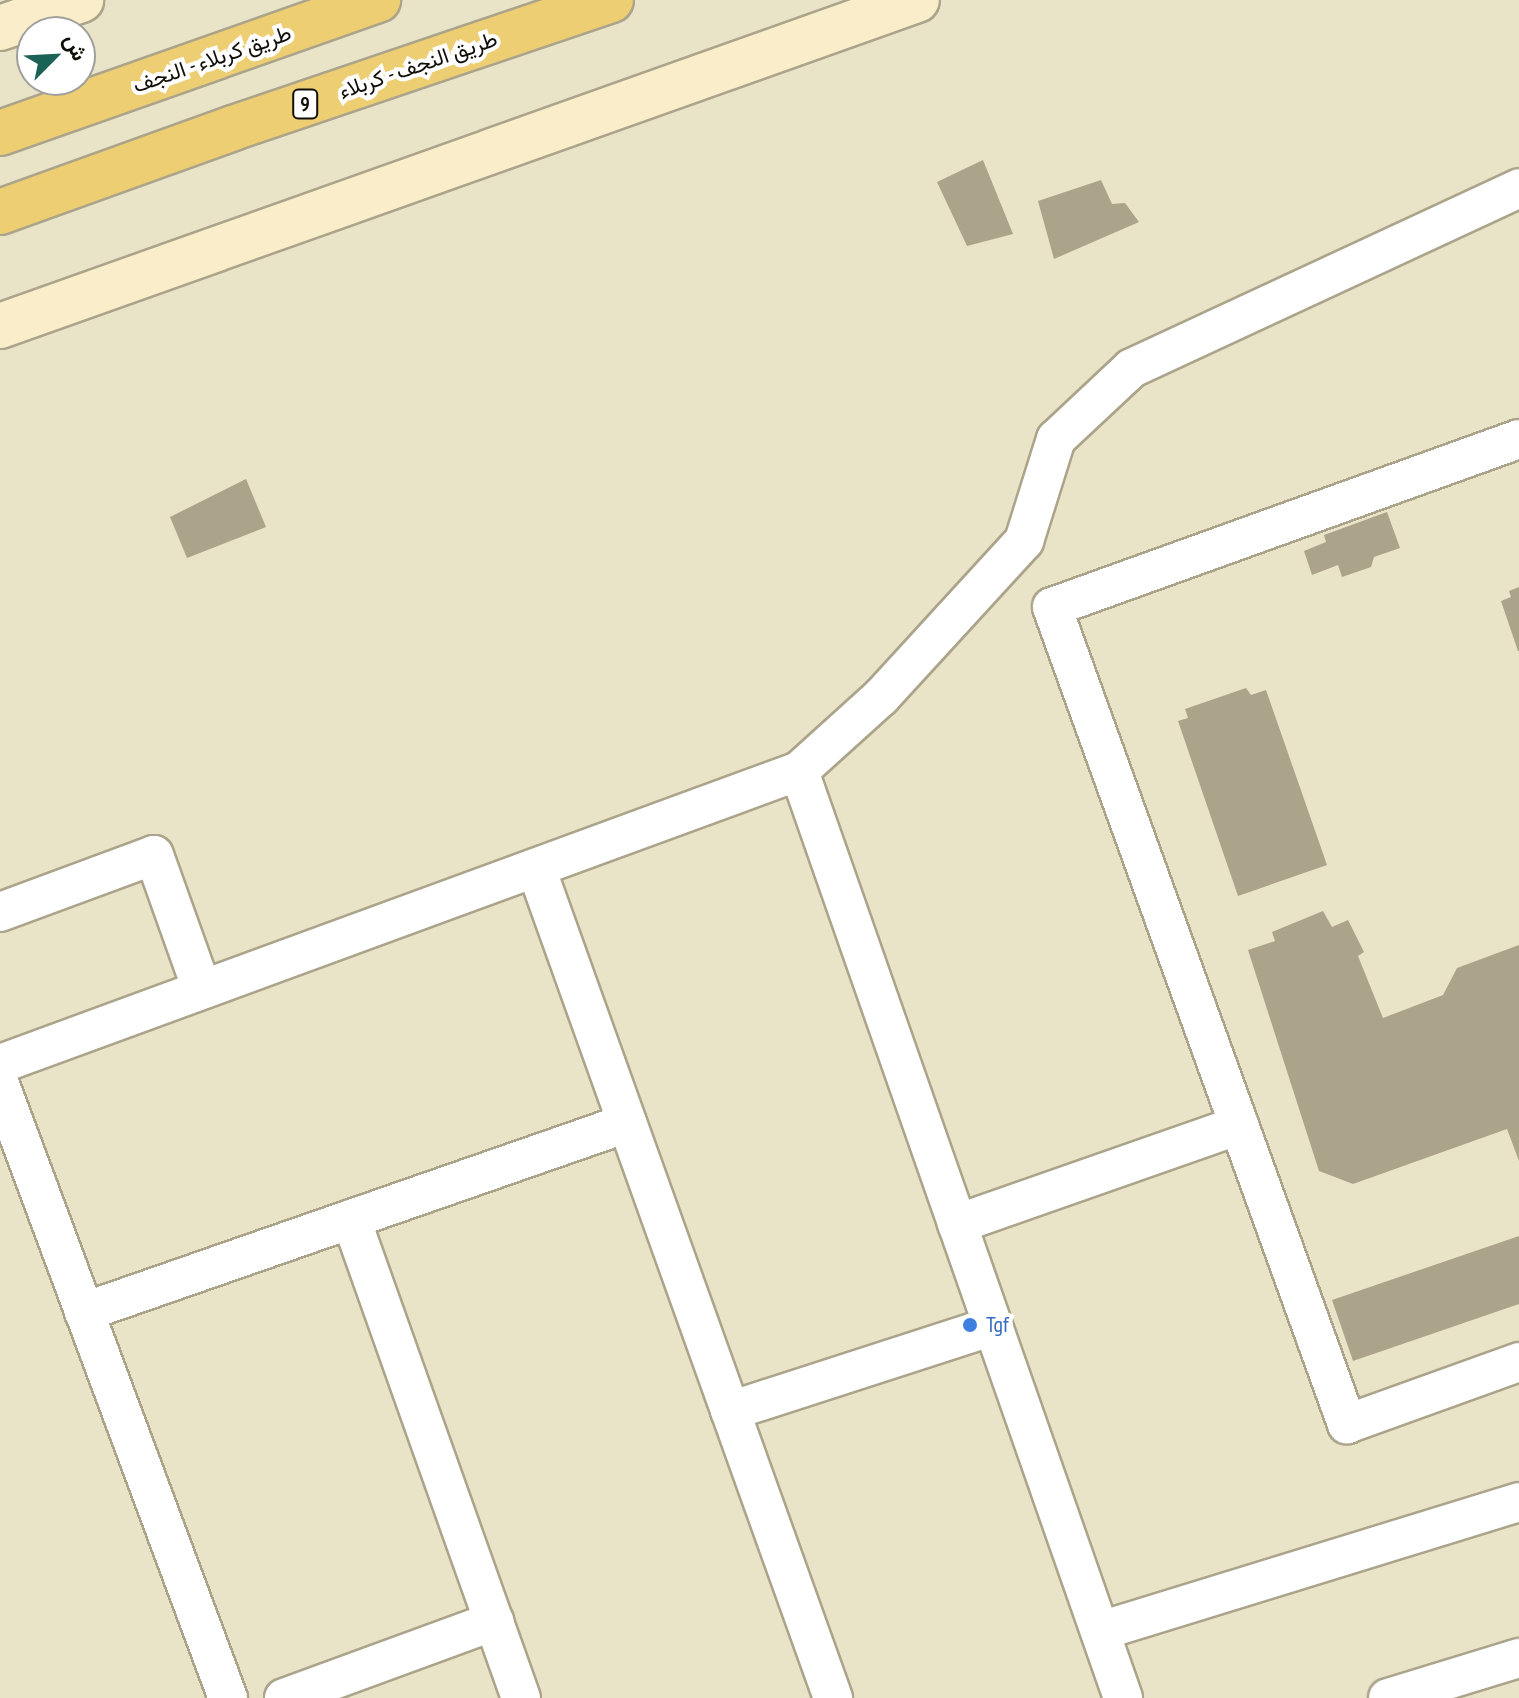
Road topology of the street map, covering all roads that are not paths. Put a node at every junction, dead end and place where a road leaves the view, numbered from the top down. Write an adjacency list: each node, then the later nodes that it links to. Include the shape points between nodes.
1 (81, 0): 5 (main road)
2 (378, 0): 6 (highway, طريق کربلاء - النجف)
3 (611, 0): 8 (highway, طريق النجف - کربلاء / 9)
4 (917, 0): 9 (main road)
5 (0, 28)
6 (0, 133)
7 (1519, 188): 11 (street, via 1132,368 1056,439 1024,541 881,697)
8 (0, 212)
9 (0, 326)
10 (1519, 439): 18 (street, via 1052,607)
11 (799, 771): 12 (street); 20 (street)
12 (536, 868): 14 (street); 17 (street)
13 (0, 912): 14 (street, via 154,855)
14 (202, 990): 15 (street)
15 (0, 1064)
16 (0, 1085): 21 (street)
17 (627, 1123): 19 (street); 24 (street)
18 (1239, 1125): 20 (street); 23 (street, via 1347,1424)
19 (351, 1219): 21 (street); 26 (street)
20 (957, 1224): 22 (street)
21 (84, 1312): 29 (street)
22 (993, 1326): 24 (street); 27 (street)
23 (1519, 1362)
24 (730, 1411): 32 (street)
25 (1519, 1502): 27 (street)
26 (494, 1621): 30 (street); 31 (street)
27 (1100, 1631): 33 (street)
28 (1519, 1658): 34 (street)
29 (228, 1698)
30 (284, 1698)
31 (521, 1698)
32 (833, 1698)
33 (1123, 1698)
34 (1388, 1698)

